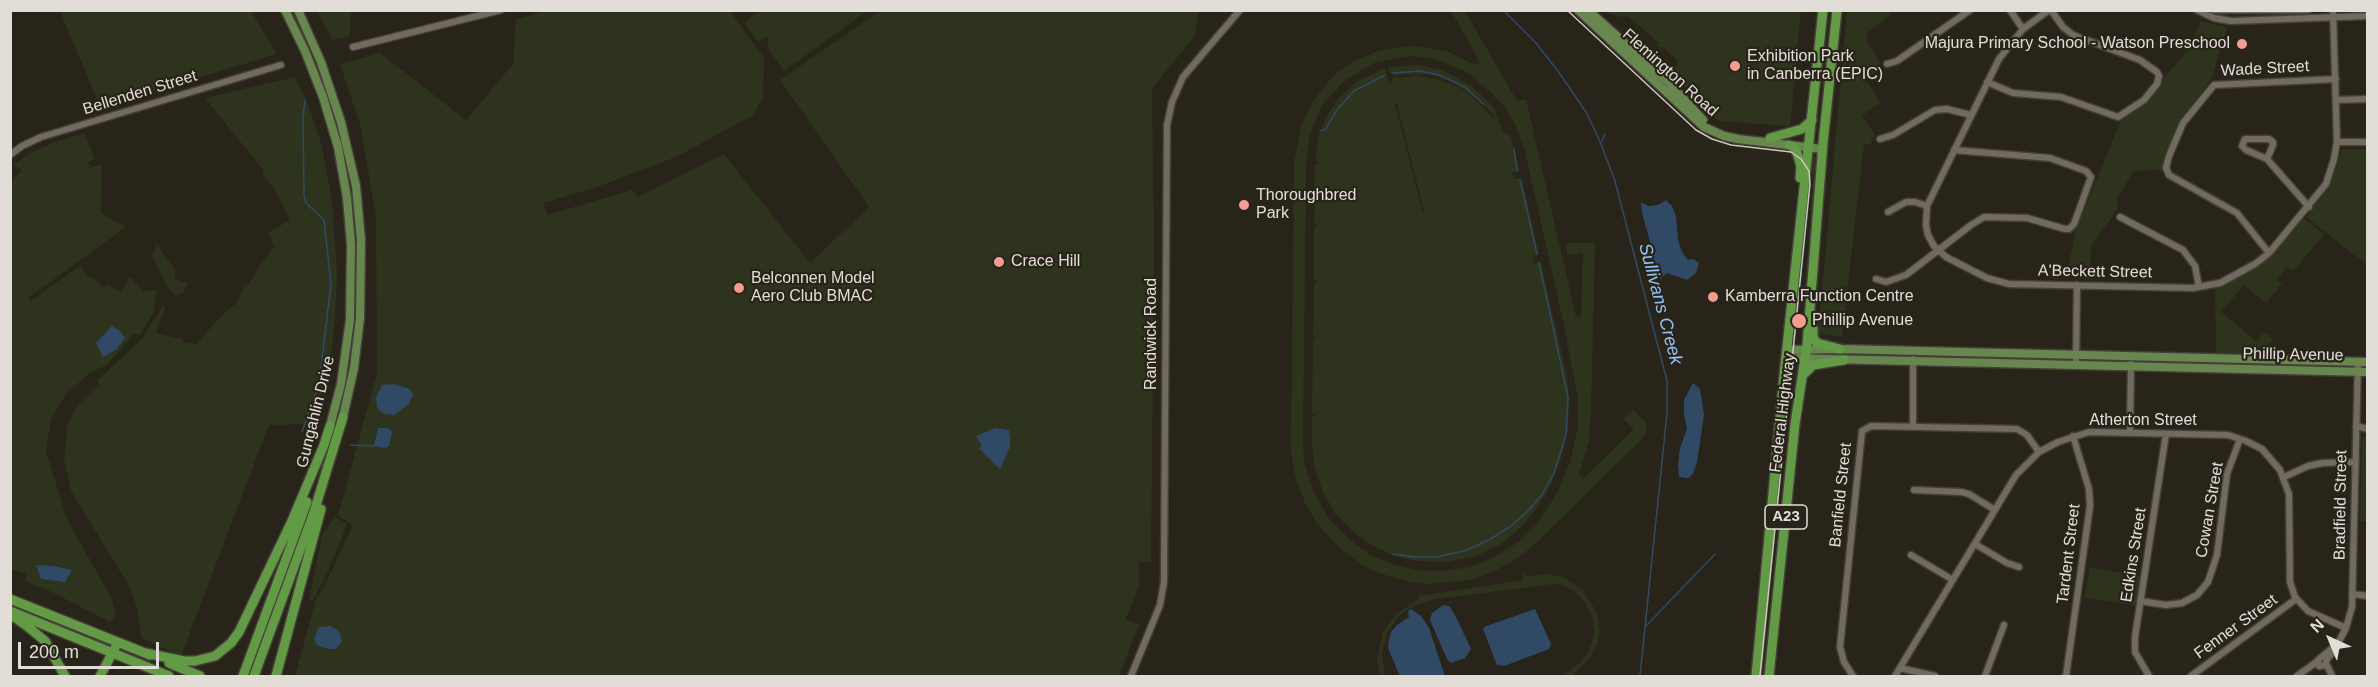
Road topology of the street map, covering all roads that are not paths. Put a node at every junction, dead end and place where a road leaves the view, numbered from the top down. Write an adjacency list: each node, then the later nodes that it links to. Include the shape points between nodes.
1 (285, 10): 60 (main road, Gungahlin Drive, via 323,97 338,147 347,198 350,320 341,384)
2 (298, 10): 59 (main road, Gungahlin Drive, via 341,122 356,186 362,240 360,318)
3 (501, 10): 18 (street)
4 (1240, 10): 98 (street, Randwick Road, via 1183,77 1167,125 1164,582 1160,605)
5 (1578, 10): 31 (main road, Flemington Road, via 1704,127 1738,139)
6 (1588, 10): 27 (main road, Flemington Road, via 1706,122 1740,136)
7 (1823, 10): 26 (highway, Federal Highway / A23)
8 (1837, 10): 33 (highway, Federal Highway / A23)
9 (1970, 10): 19 (street)
10 (2010, 10): 17 (street)
11 (2050, 10): 17 (street); 22 (street, via 2073,35 2140,60 2157,72 2157,84 2144,100 2118,117 2061,97 2017,94)
12 (2197, 10): 15 (street, via 2231,21)
13 (2213, 10): 14 (street)
14 (2308, 10)
15 (2333, 14): 16 (street); 21 (street, A'Beckett Street)
16 (2367, 16)
17 (2023, 29): 22 (street, via 1998,59)
18 (353, 47)
19 (1887, 64)
20 (281, 65): 35 (street, Bellenden Street, via 41,137)
21 (2336, 79): 24 (street, A'Beckett Street); 43 (street, Wade Street, via 2214,85 2183,123 2169,156 2169,175 2237,213)
22 (1987, 82): 25 (street)
23 (2367, 99): 24 (street)
24 (2336, 100): 29 (street, A'Beckett Street)
25 (1971, 115): 28 (street, via 1935,110); 34 (street)
26 (1812, 120): 27 (highway, via 1803,129); 32 (highway, Federal Highway / A23)
27 (1770, 138): 32 (main road, Flemington Road)
28 (1880, 139)
29 (2337, 142): 30 (street); 38 (street, A'Beckett Street, via 2326,184)
30 (2367, 142)
31 (1789, 145): 32 (main road, Flemington Road); 41 (highway, via 1795,148 1801,167 1797,210)
32 (1809, 145): 33 (main road, Flemington Road); 41 (highway, Federal Highway / A23)
33 (1822, 146): 47 (highway, Federal Highway / A23)
34 (1954, 150): 37 (street); 42 (street, via 2050,158 2086,171 2091,177 2069,229 2027,218 1990,216)
35 (10, 155)
36 (2267, 159): 36 (street, via 2246,150 2242,146 2245,139 2273,142); 38 (street)
37 (1927, 206): 39 (street, via 1906,202); 42 (street, via 1928,235)
38 (2309, 207): 43 (street, A'Beckett Street)
39 (1888, 212)
40 (2121, 217): 46 (street, via 2183,250 2195,266)
41 (1801, 225): 49 (highway, Federal Highway / A23)
42 (1938, 250): 44 (street, via 1895,281); 45 (street, A'Beckett Street, via 1999,282)
43 (2269, 253): 46 (street, A'Beckett Street, via 2220,283)
44 (1876, 279)
45 (2077, 285): 46 (street, A'Beckett Street); 53 (street)
46 (2199, 287)
47 (1812, 288): 48 (highway, via 1816,298 1814,339 1820,345); 50 (highway, Federal Highway / A23)
48 (1840, 350): 50 (main road, Phillip Avenue); 51 (main road, Phillip Avenue)
49 (1786, 354): 50 (main road, Phillip Avenue); 99 (highway, Federal Highway / A23)
50 (1805, 354): 52 (main road, Phillip Avenue); 58 (highway, Federal Highway / A23)
51 (1913, 357): 52 (main road, Phillip Avenue); 53 (main road, Phillip Avenue); 62 (street)
52 (1844, 360): 58 (highway, via 1813,365)
53 (2076, 360): 54 (main road, Phillip Avenue)
54 (2131, 362): 56 (main road, Phillip Avenue); 64 (street)
55 (2367, 362): 56 (main road, Phillip Avenue)
56 (2357, 367): 57 (main road, Phillip Avenue); 61 (street, Bradfield Street)
57 (2367, 372)
58 (1803, 375): 100 (highway, Federal Highway / A23)
59 (343, 417): 96 (highway, Gungahlin Drive, via 314,512); 97 (highway)
60 (330, 426): 68 (highway, Gungahlin Drive)
61 (2356, 426): 63 (street); 70 (street, Bradfield Street)
62 (1912, 427): 69 (street, Banfield Street, via 2017,429 2027,435); 101 (street, Banfield Street, via 1870,426 1862,431 1840,647)
63 (2367, 429)
64 (2130, 432): 65 (street, Atherton Street); 66 (street, Atherton Street)
65 (2166, 434): 67 (street, Atherton Street, via 2228,435); 82 (street, Edkins Street)
66 (2073, 436): 69 (street, Atherton Street); 105 (street, Tardent Street, via 2089,489 2090,506)
67 (2240, 439): 71 (street, Atherton Street, via 2262,449); 82 (street, Cowan Street, via 2227,474 2217,555 2208,582 2197,595 2182,603)
68 (324, 445): 88 (highway, via 292,521 231,643 214,656 195,662); 95 (highway, Gungahlin Drive)
69 (2039, 452): 73 (street, Atherton Street, via 2016,475)
70 (2355, 462): 71 (street, via 2308,466); 78 (street, Bradfield Street)
71 (2284, 477): 81 (street, Atherton Street, via 2290,501 2290,582)
72 (1914, 490): 73 (street, via 1961,492)
73 (1995, 510): 74 (street, Atherton Street)
74 (1975, 544): 76 (street); 77 (street, Atherton Street)
75 (1911, 555): 77 (street)
76 (2019, 567)
77 (1953, 580): 90 (street, Atherton Street)
78 (2352, 594): 79 (street); 85 (street, Bradfield Street)
79 (2367, 596)
80 (10, 599): 86 (highway)
81 (2296, 599): 85 (street, via 2308,611); 107 (street, Fenner Street)
82 (2140, 601): 106 (street, Edkins Street, via 2134,645)
83 (10, 613): 87 (highway); 91 (highway, via 45,642)
84 (2004, 625): 104 (street)
85 (2346, 628): 89 (street, Bradfield Street)
86 (128, 645): 87 (highway, via 119,645); 88 (highway)
87 (112, 651): 92 (highway); 93 (highway)
88 (145, 652): 94 (highway)
89 (2322, 663): 108 (street, Bradfield Street); 109 (street); 110 (street)
90 (1900, 668): 102 (street, Atherton Street); 103 (street)
91 (65, 676)
92 (100, 676)
93 (169, 676)
94 (200, 676)
95 (243, 676)
96 (255, 676)
97 (276, 676)
98 (1131, 676)
99 (1756, 676)
100 (1769, 676)
101 (1853, 676)
102 (1895, 676)
103 (1935, 676)
104 (1985, 676)
105 (2066, 676)
106 (2149, 676)
107 (2191, 676)
108 (2297, 676)
109 (2302, 676)
110 (2332, 676)

